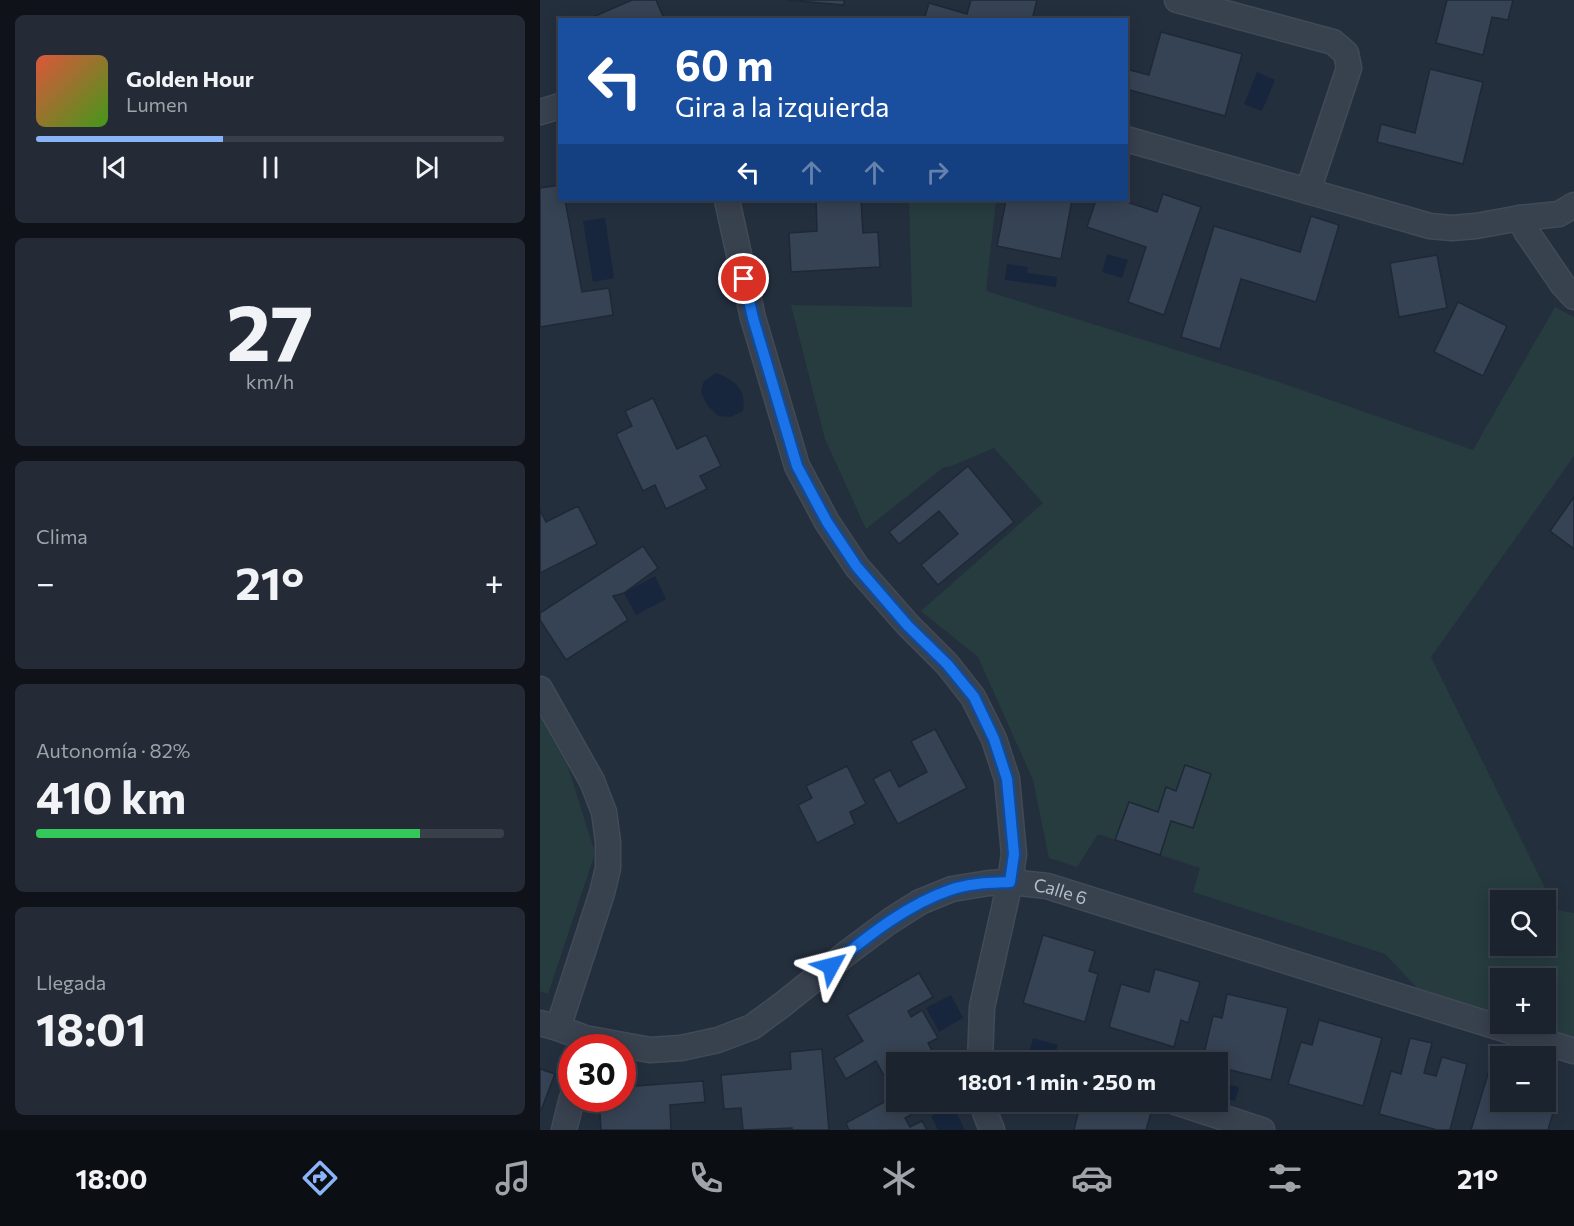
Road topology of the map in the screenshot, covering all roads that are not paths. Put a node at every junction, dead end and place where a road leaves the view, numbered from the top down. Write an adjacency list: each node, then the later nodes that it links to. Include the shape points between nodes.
1 (1177, 0): 5 (street, via 1333,42 1346,53 1349,68)
2 (558, 107): 3 (street)
3 (540, 112)
4 (1128, 140): 5 (street)
5 (1308, 191): 8 (street, via 1430,226 1476,226)
6 (728, 201): 11 (street, via 753,318 797,466 857,567 974,697 994,739 1007,779 1014,854)
7 (1574, 205): 8 (street, via 1559,214)
8 (1520, 218): 9 (street)
9 (1574, 297)
10 (540, 689): 12 (street, via 591,781 604,812 608,842 608,868 602,893)
11 (1010, 882): 14 (street, Calle 6, via 952,889 920,902 752,1027 681,1048); 15 (street, Calle 6, via 1047,886); 16 (street, via 982,1007)
12 (549, 1025): 13 (street, Calle 6)
13 (566, 1034)
14 (636, 1049)
15 (1574, 1050)
16 (980, 1052)
17 (568, 1112): 20 (street)
18 (985, 1112): 21 (street)
19 (1206, 1112): 22 (street)
20 (564, 1130)
21 (992, 1130)
22 (1262, 1130)

